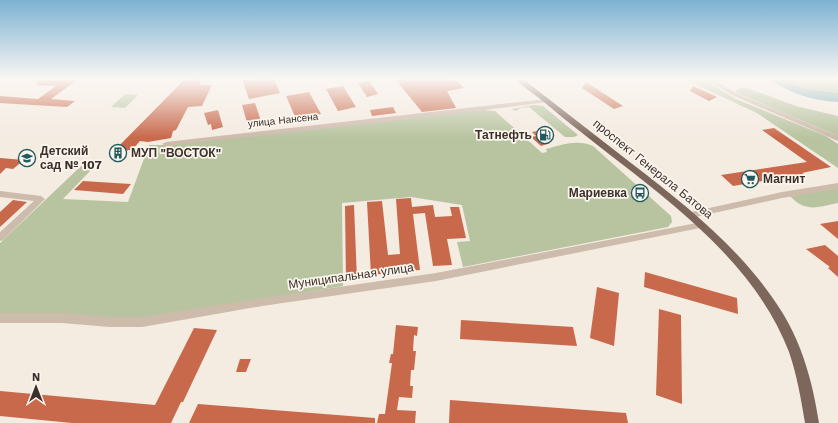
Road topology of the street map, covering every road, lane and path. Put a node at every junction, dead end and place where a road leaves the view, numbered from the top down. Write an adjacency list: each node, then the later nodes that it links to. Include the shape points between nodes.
1 (543, 99): 3 (main road, проспект Генерала Батова)
2 (745, 99): 4 (street)
3 (546, 101): 5 (street, улица Нансена); 8 (main road, проспект Генерала Батова)
4 (838, 139)
5 (166, 144)
6 (838, 186): 8 (street, via 782,195)
7 (0, 194): 10 (street, via 41,199)
8 (691, 215): 9 (main road, проспект Генерала Батова)
9 (702, 225): 11 (street, Муниципальная улица, via 436,277 142,322); 12 (main road, проспект Генерала Батова, via 750,276 785,328 798,360)
10 (0, 238)
11 (0, 318)
12 (812, 423)

